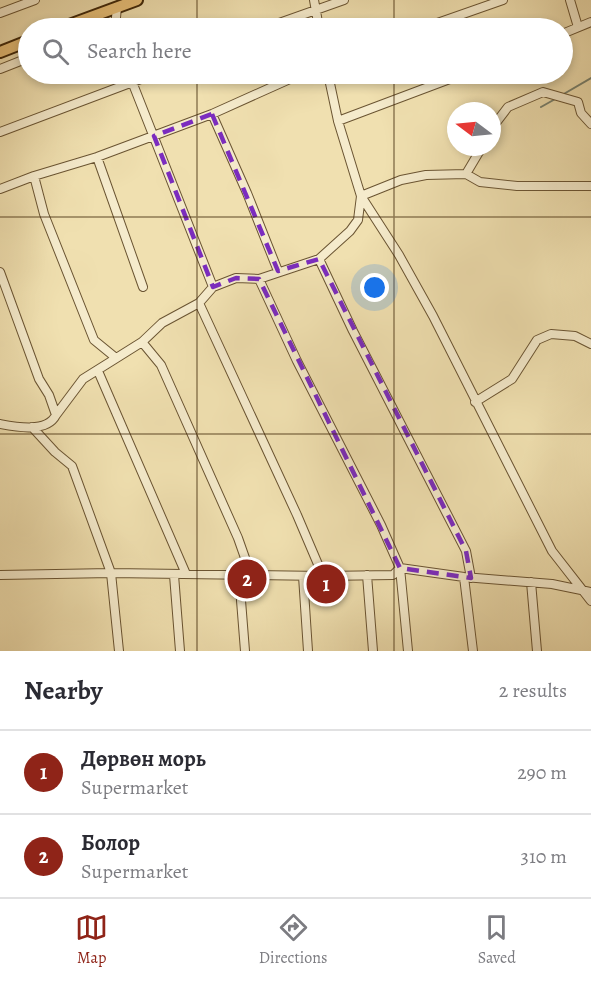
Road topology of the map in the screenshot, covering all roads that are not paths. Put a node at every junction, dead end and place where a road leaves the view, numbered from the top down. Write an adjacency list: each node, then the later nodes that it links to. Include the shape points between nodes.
1 (34, 0): 9 (street)
2 (136, 0): 7 (main road)
3 (314, 0): 8 (street)
4 (344, 0): 8 (street)
5 (502, 0): 14 (street)
6 (570, 0): 16 (street)
7 (117, 7): 10 (main road); 11 (street)
8 (315, 10): 12 (street); 13 (street)
9 (0, 13)
10 (88, 18)
11 (117, 18)
12 (293, 18)
13 (317, 18)
14 (451, 18)
15 (591, 22): 16 (street)
16 (578, 27): 17 (street)
17 (573, 29)
18 (18, 45): 19 (main road)
19 (0, 52)
20 (18, 62): 21 (street)
21 (0, 69)
22 (127, 84): 31 (street)
23 (133, 84): 32 (street)
24 (279, 84): 27 (street)
25 (330, 84): 29 (street)
26 (436, 84): 29 (street)
27 (212, 114): 32 (street); 41 (street)
28 (501, 116): 30 (street, via 508,107 543,92 578,102 581,113)
29 (338, 121): 39 (street)
30 (591, 124)
31 (0, 132)
32 (154, 135): 34 (street); 45 (street)
33 (478, 156): 35 (street)
34 (97, 157): 36 (street); 44 (street)
35 (466, 174): 37 (street, via 480,182 517,186); 39 (street, via 409,178)
36 (34, 176): 38 (street); 49 (street, via 44,214 94,340)
37 (591, 186)
38 (0, 189)
39 (361, 196): 40 (street, via 358,220); 51 (street, via 405,266)
40 (319, 259): 41 (street); 65 (street, via 466,551)
41 (278, 271): 43 (street)
42 (0, 272): 52 (street)
43 (259, 279): 45 (street, via 236,278); 55 (street)
44 (143, 286)
45 (213, 287): 46 (street)
46 (199, 303): 47 (street, via 162,323); 64 (street)
47 (141, 342): 49 (street); 61 (street, via 161,365)
48 (591, 344): 51 (street, via 575,336 551,334 537,340 512,379)
49 (116, 358): 50 (street)
50 (98, 371): 52 (street, via 83,379); 57 (street)
51 (475, 402): 67 (street, via 552,551)
52 (56, 415): 54 (street, via 44,426)
53 (0, 425): 54 (street)
54 (32, 427): 56 (street, via 72,466)
55 (400, 568): 62 (street, via 393,574); 65 (street); 74 (street)
56 (111, 573): 59 (street); 60 (street); 69 (street)
57 (186, 574): 58 (street); 60 (street)
58 (239, 574): 61 (street); 71 (street)
59 (0, 575)
60 (174, 575): 70 (street)
61 (251, 575): 63 (street)
62 (366, 575): 64 (street); 73 (street)
63 (303, 576): 64 (street); 72 (street)
64 (323, 576)
65 (468, 578): 66 (street); 75 (street)
66 (531, 582): 67 (street); 76 (street)
67 (588, 592): 68 (street)
68 (591, 601)
69 (119, 651)
70 (180, 651)
71 (245, 651)
72 (308, 651)
73 (373, 651)
74 (408, 651)
75 (473, 651)
76 (537, 651)

